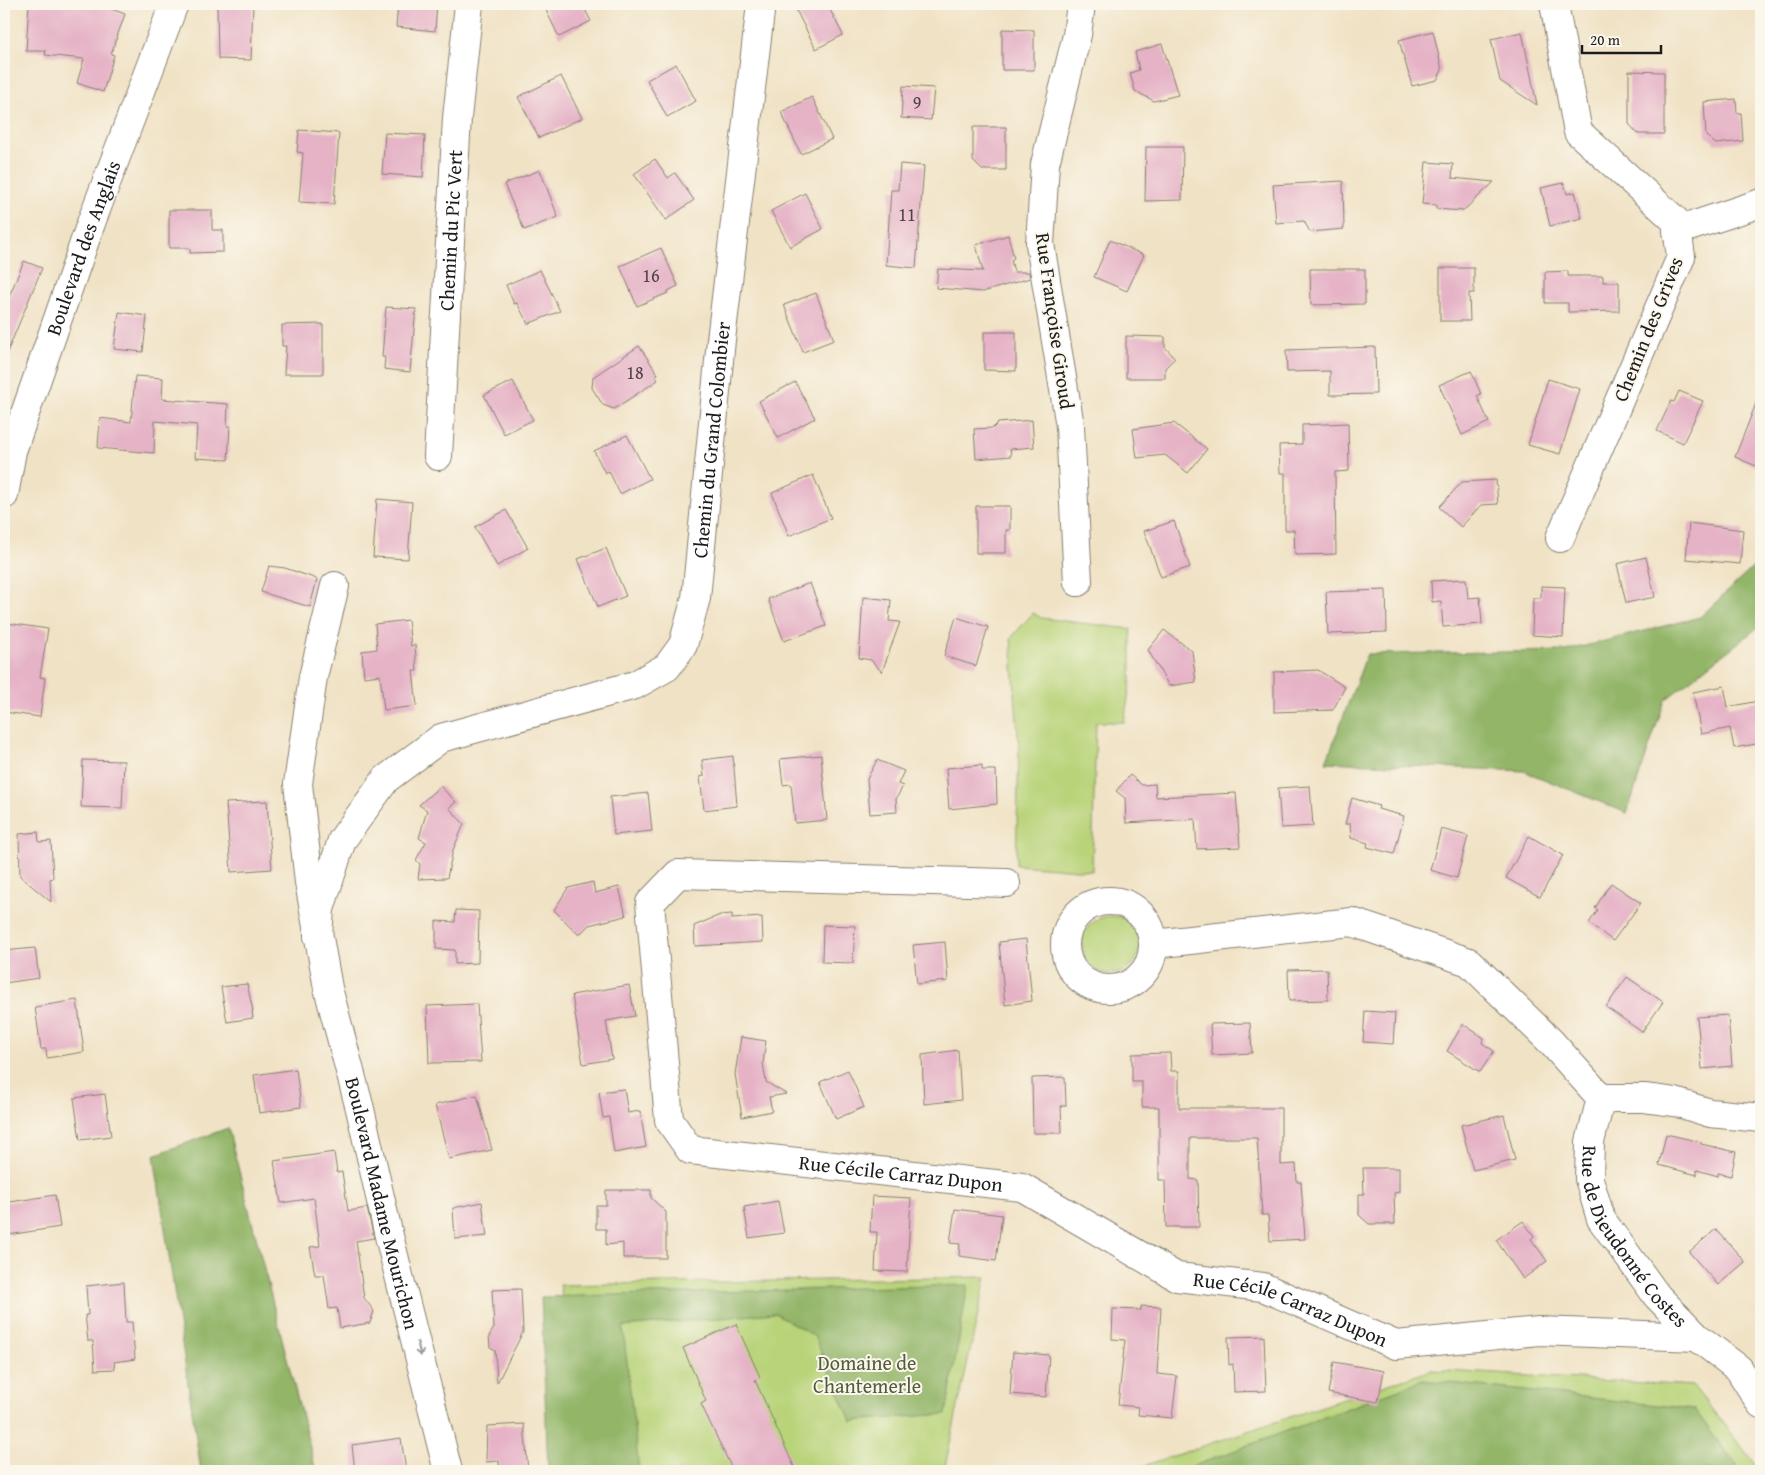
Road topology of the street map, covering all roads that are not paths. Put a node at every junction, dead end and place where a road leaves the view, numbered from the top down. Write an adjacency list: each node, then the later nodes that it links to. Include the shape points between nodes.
1 (174, 4): 9 (street, Boulevard des Anglais, via 91,222 12,451)
2 (470, 4): 8 (street, Chemin du Pic Vert, via 457,118)
3 (761, 4): 13 (street, Chemin du Grand Colombier, via 720,340 696,598 683,645 667,667 635,685)
4 (1081, 4): 11 (street, Rue Françoise Giroud, via 1077,35 1045,164 1040,244 1070,426)
5 (1554, 4): 7 (street, Chemin des Grives, via 1578,132 1676,221)
6 (1761, 203): 7 (street)
7 (1677, 231): 10 (street, Chemin des Grives, via 1681,257)
8 (438, 456)
9 (4, 495)
10 (1560, 538)
11 (1078, 582)
12 (335, 586): 15 (street, Boulevard Madame Mourichon, via 313,678 298,784)
13 (473, 728): 15 (street, Boulevard Madame Mourichon, via 441,738 386,779 342,840 320,910)
14 (1006, 883): 19 (street, Rue Cécile Carraz Dupon, via 678,874 650,903 670,1120 690,1150 1022,1187 1177,1277 1263,1288 1396,1345 1539,1331)
15 (318, 936): 21 (street, Boulevard Madame Mourichon, one-way to 21, via 328,988 360,1109 401,1249)
16 (1154, 944): 17 (street, via 1352,922 1468,962 1551,1042)
17 (1601, 1098): 18 (street, via 1644,1098 1675,1102 1710,1113); 19 (street, Rue de Dieudonné Costes, via 1590,1142 1589,1179 1601,1219 1657,1296)
18 (1761, 1118)
19 (1697, 1337): 20 (street, Rue de Dieudonné Costes, via 1739,1368)
20 (1761, 1404)
21 (448, 1471)

